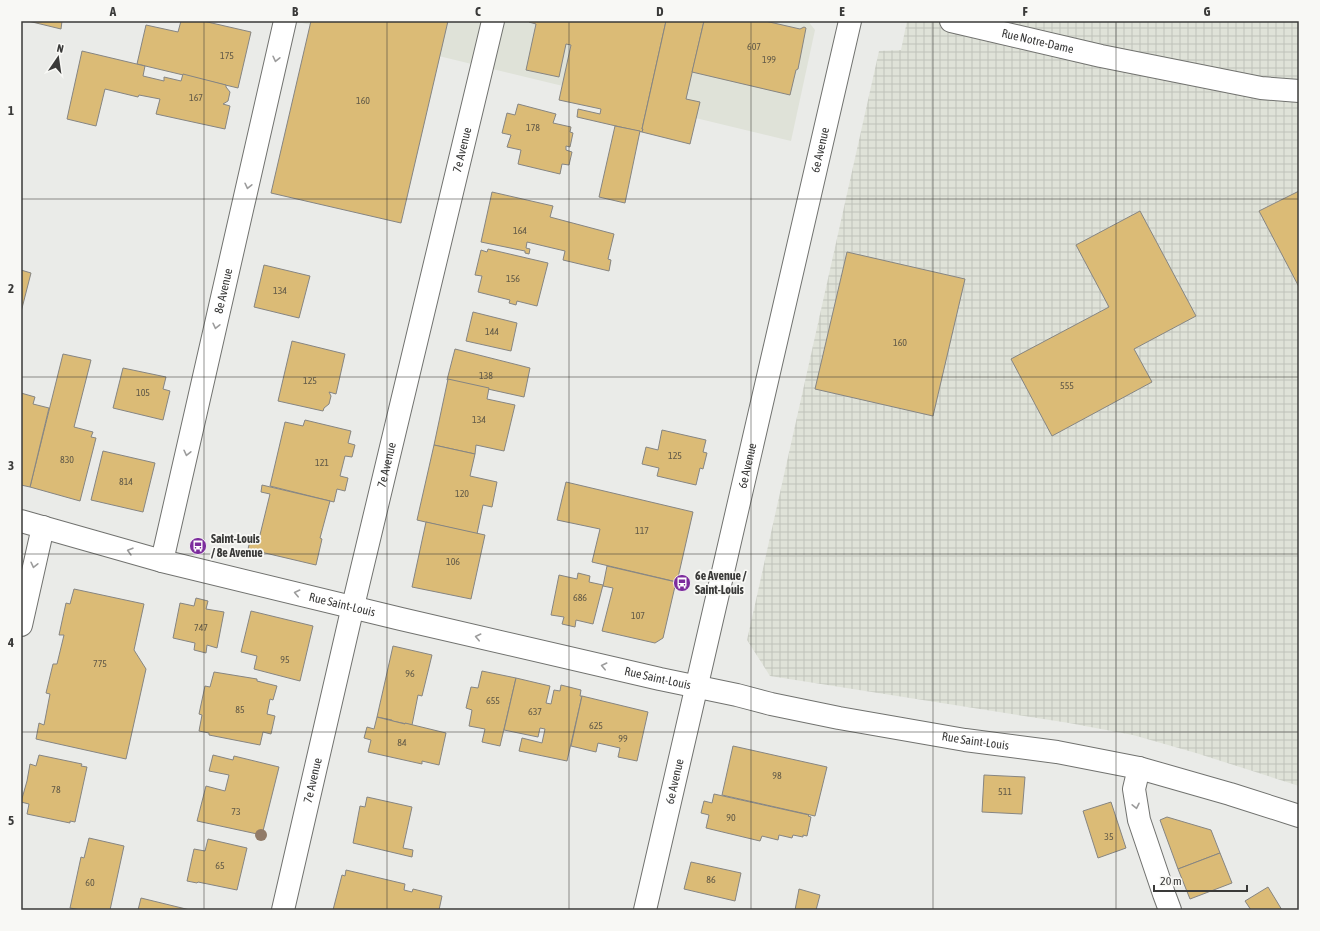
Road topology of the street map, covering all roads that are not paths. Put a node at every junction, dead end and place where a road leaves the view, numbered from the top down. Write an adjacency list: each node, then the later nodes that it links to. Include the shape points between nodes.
1 (285, 21): 8 (street, 8e Avenue, one-way to 8)
2 (493, 21): 9 (street, 7e Avenue)
3 (850, 21): 11 (street, 6e Avenue)
4 (952, 21): 5 (street, Rue Notre-Dame, via 1101,56 1261,88)
5 (1299, 91)
6 (21, 521): 7 (street, Rue Saint-Louis)
7 (43, 527): 8 (street, Rue Saint-Louis, one-way to 7); 10 (street, one-way to 10)
8 (162, 561): 9 (street, Rue Saint-Louis, one-way to 8)
9 (353, 606): 11 (street, Rue Saint-Louis, one-way to 9); 14 (street, 7e Avenue)
10 (21, 625)
11 (697, 687): 12 (street, Rue Saint-Louis, via 839,718 965,740 1057,752); 15 (street, 6e Avenue)
12 (1140, 768): 13 (street, Rue Saint-Louis); 16 (street, one-way to 16, via 1134,789 1139,820)
13 (1299, 816)
14 (283, 910)
15 (645, 910)
16 (1170, 910)

